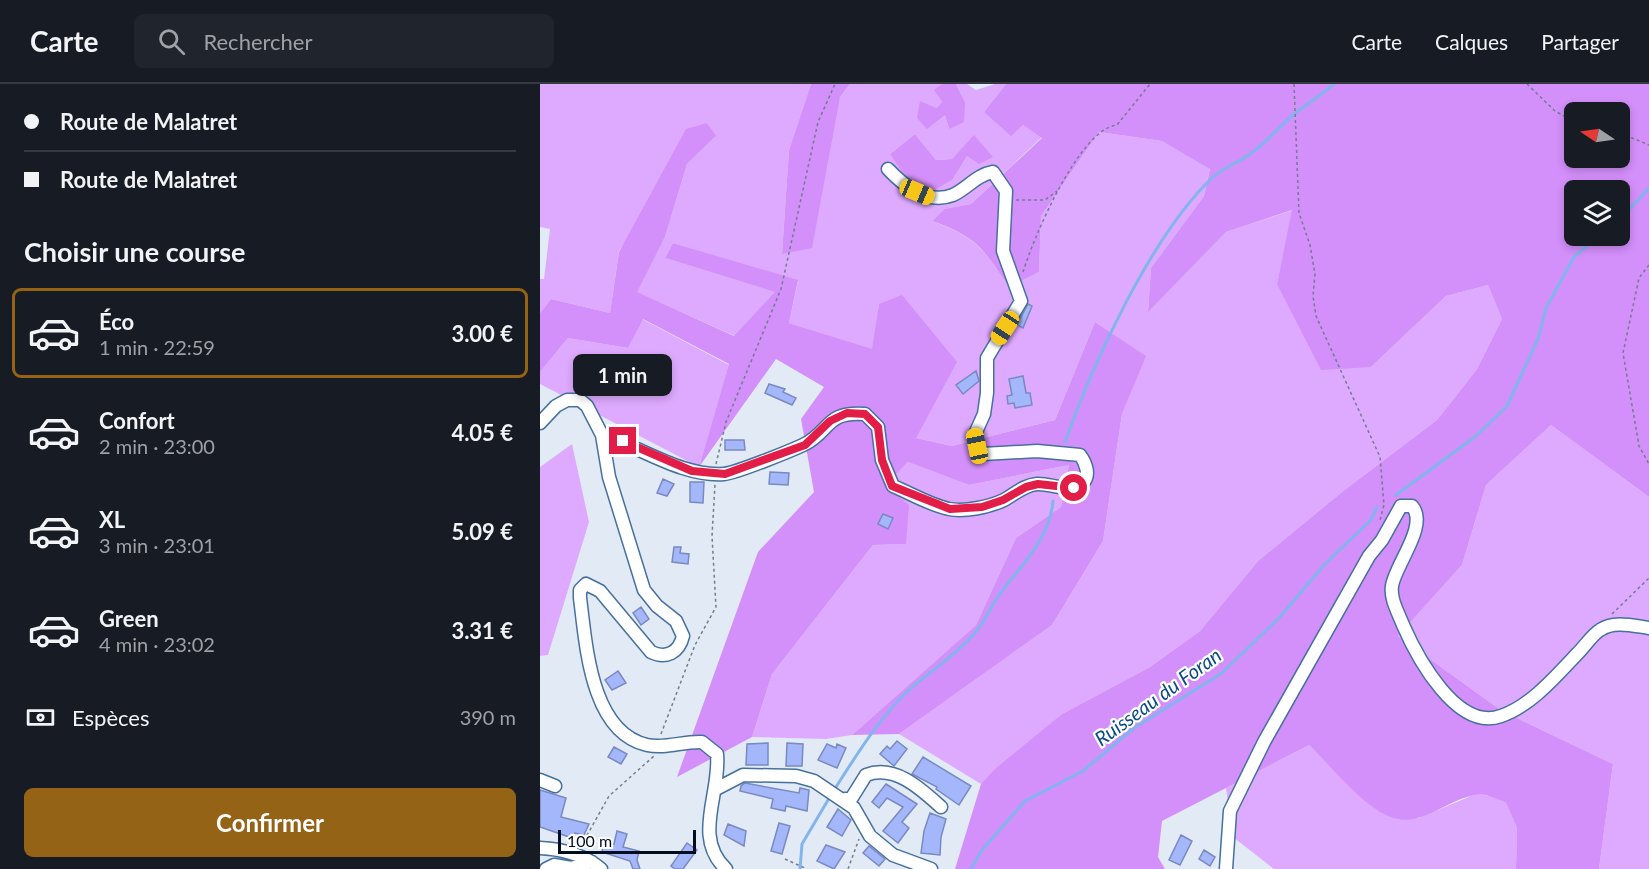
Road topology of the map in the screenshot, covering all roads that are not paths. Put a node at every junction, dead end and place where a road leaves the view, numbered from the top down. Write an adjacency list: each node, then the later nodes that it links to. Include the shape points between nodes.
1 (888, 169): 3 (street, via 904,187 930,198 953,195 981,174 993,172 1006,191 1003,250 1021,301 987,358 987,393 984,414 975,434 977,446 983,454 1037,451 1080,455 1086,463 1087,477 1082,485 1074,488 1038,484 982,507 950,509 892,486 882,460 878,427 865,414 847,413 830,421 805,445 725,474 692,471)
2 (540, 423): 3 (street, via 561,402 576,399 587,406)
3 (602, 435): 7 (street, via 609,477 644,590 676,621 683,636 674,652 651,652 600,591 586,584 580,597 598,698 611,719 634,739 657,746 696,741 712,747 719,771)
4 (1649, 628): 15 (street, via 1621,624 1601,629 1529,699 1500,717 1476,717 1450,699 1415,653 1393,600 1391,587 1412,541 1417,519 1412,506 1401,506 1368,556 1230,811)
5 (540, 780): 6 (street)
6 (555, 786)
7 (716, 789): 8 (street, via 743,775 796,776); 13 (street, via 708,834 715,856)
8 (841, 797): 9 (street, via 851,799 866,775 886,771 924,791); 14 (street, via 854,808 864,828 893,855)
9 (941, 807)
10 (540, 848): 11 (street, via 566,850)
11 (597, 865): 12 (street, via 554,865)
12 (546, 869)
13 (726, 869)
14 (931, 869)
15 (1226, 869)

